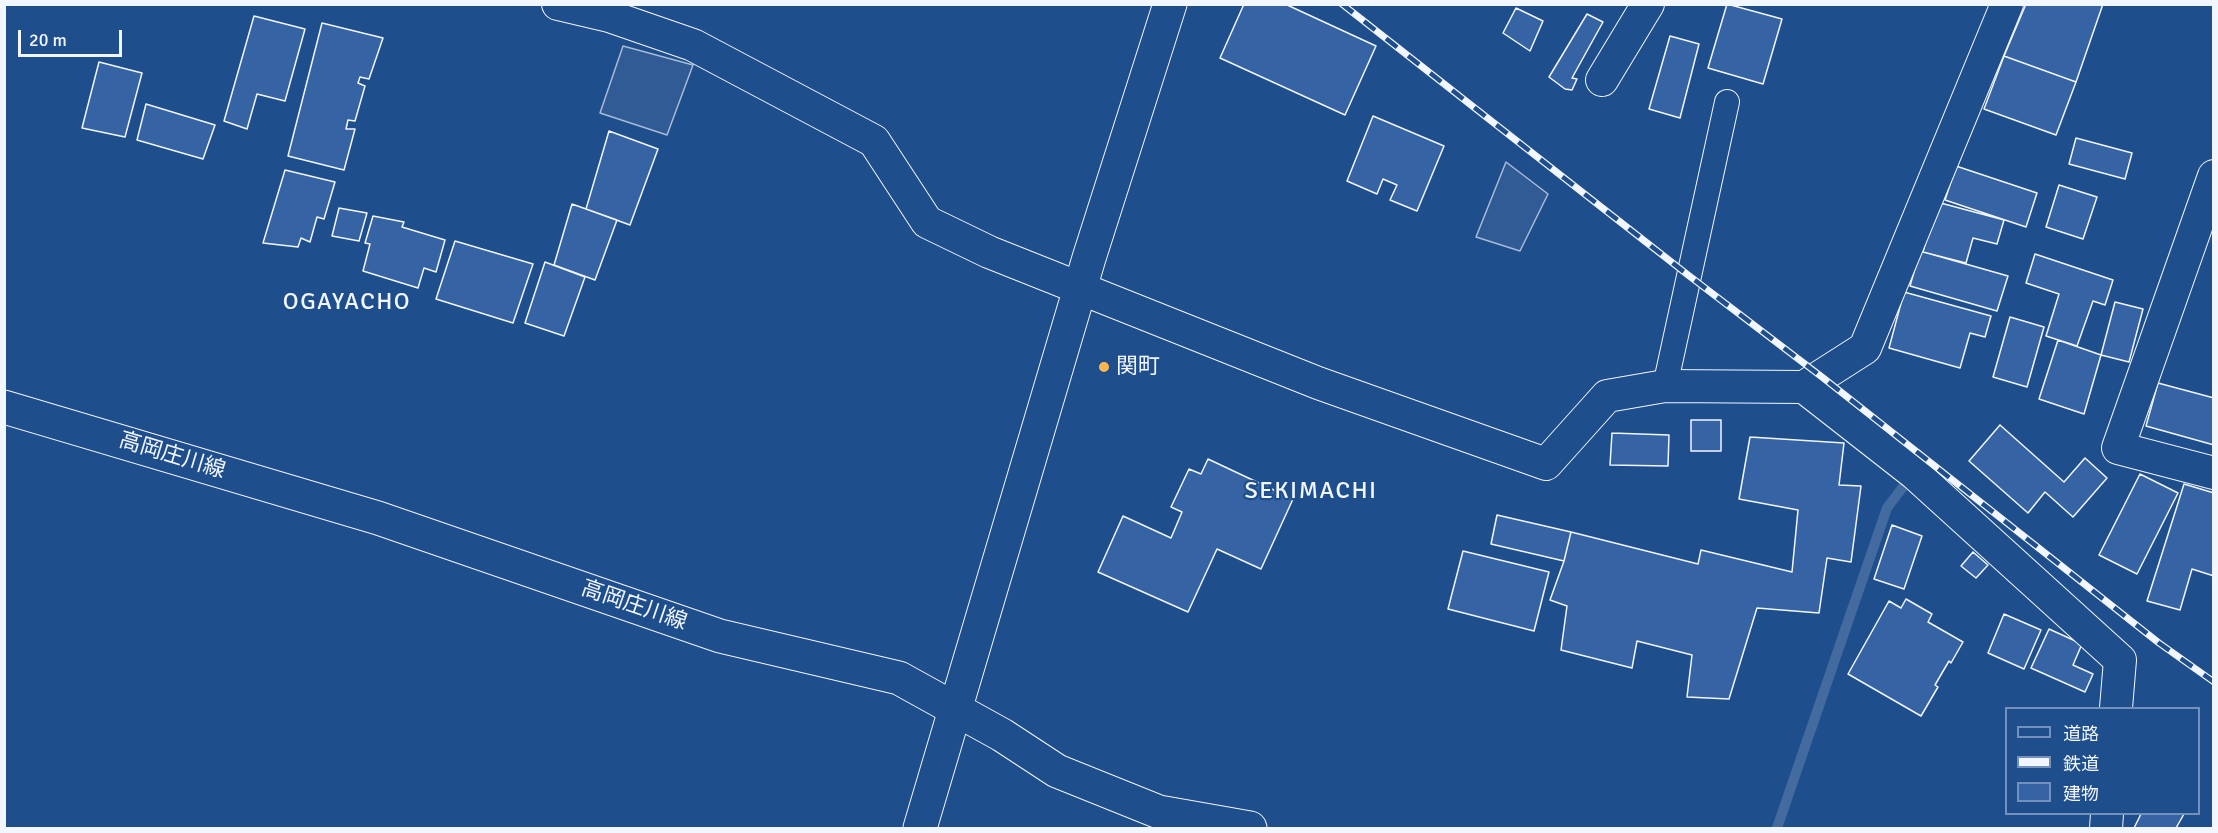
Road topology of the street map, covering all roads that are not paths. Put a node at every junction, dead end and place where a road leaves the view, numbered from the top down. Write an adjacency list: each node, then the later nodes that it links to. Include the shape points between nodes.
1 (558, 4): 8 (street, via 609,16 693,45 874,141 927,222 989,252)
2 (1170, 4): 8 (main road)
3 (1648, 4): 5 (street)
4 (2007, 4): 10 (street, via 1865,348)
5 (1602, 80)
6 (1727, 102): 9 (street)
7 (2214, 176): 12 (street, via 2118,448)
8 (1081, 288): 9 (street, via 1318,383 1546,464 1607,396); 14 (main road)
9 (1665, 386): 10 (street)
10 (1804, 387): 13 (street, via 1914,472 2120,660)
11 (4, 407): 14 (main road, 高岡庄川線, via 378,518 720,636 899,678)
12 (2214, 473)
13 (2116, 707)
14 (956, 708): 15 (main road, 高岡庄川線, via 1057,771); 16 (main road)
15 (1152, 820): 17 (main road, 高岡庄川線)
16 (920, 828)
17 (1250, 828)

